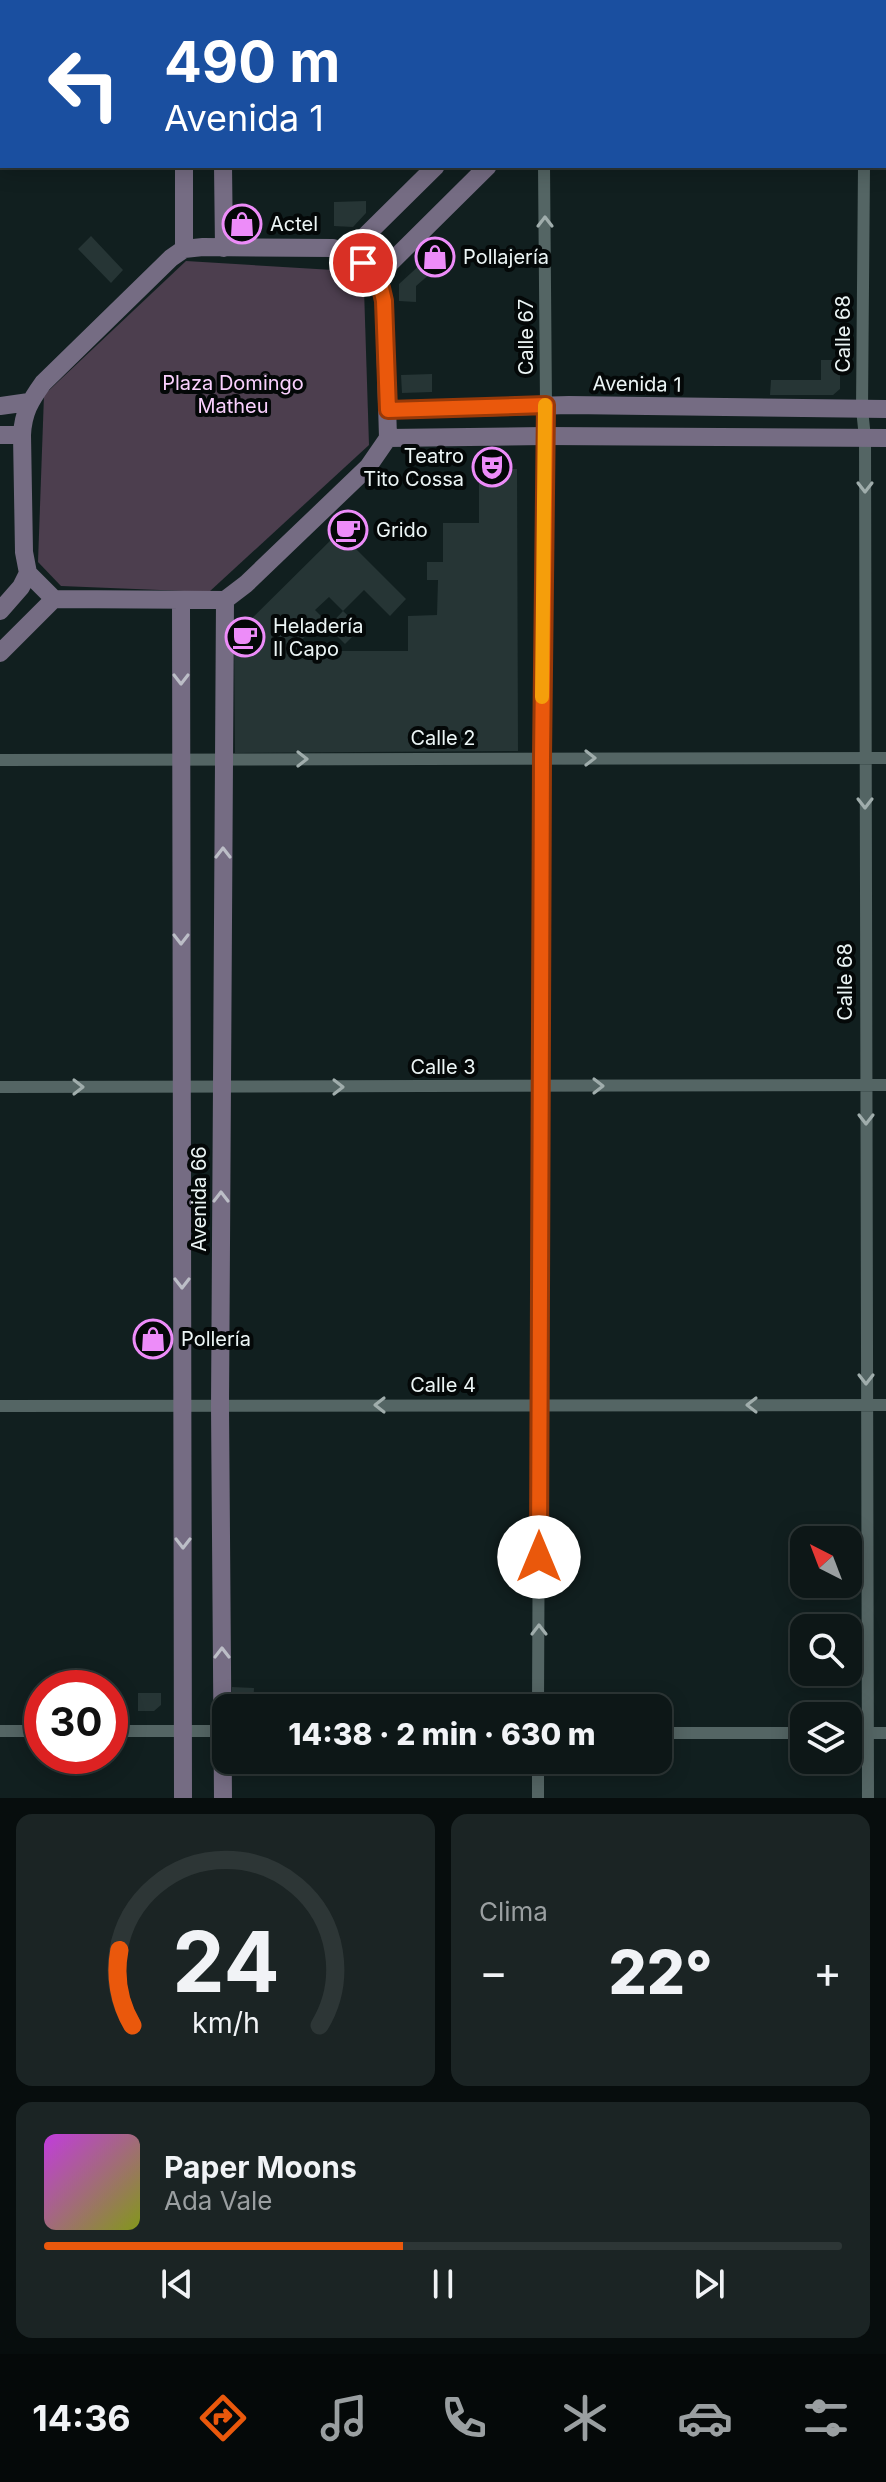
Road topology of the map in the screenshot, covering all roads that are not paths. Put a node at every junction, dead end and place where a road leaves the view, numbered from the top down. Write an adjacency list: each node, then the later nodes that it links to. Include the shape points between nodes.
1 (184, 168): 8 (main road)
2 (223, 168): 7 (main road)
3 (434, 168): 9 (main road)
4 (486, 168): 10 (main road)
5 (544, 168): 12 (street, Calle 67, one-way to 5)
6 (864, 168): 14 (street, Calle 68)
7 (224, 248): 8 (main road); 9 (main road)
8 (184, 249): 11 (main road)
9 (349, 252): 10 (main road)
10 (375, 278): 16 (main road, via 384,301)
11 (29, 402): 13 (main road); 18 (main road)
12 (546, 405): 14 (main road, Avenida 1); 16 (main road, Avenida 1); 19 (street, Calle 67)
13 (0, 406)
14 (862, 409): 15 (main road, Avenida 1); 21 (street, Calle 68)
15 (886, 409)
16 (388, 410): 20 (main road)
17 (0, 435): 18 (main road)
18 (22, 435): 23 (main road)
19 (545, 436): 20 (main road); 21 (main road); 29 (street, Calle 67)
20 (388, 438): 25 (main road, via 368,467)
21 (865, 438): 22 (main road); 30 (street, Calle 68, one-way to 30)
22 (886, 438)
23 (28, 573): 24 (main road); 27 (main road)
24 (54, 599): 26 (main road); 28 (main road)
25 (225, 600): 26 (main road); 33 (main road, Avenida 66)
26 (181, 601): 32 (main road, Avenida 66, one-way to 32)
27 (0, 611)
28 (0, 653)
29 (542, 758): 30 (street, Calle 2, one-way to 30); 33 (street, Calle 2, one-way to 29); 40 (street, Calle 67)
30 (865, 758): 31 (street, Calle 2); 35 (street, Calle 68, one-way to 35)
31 (886, 758)
32 (181, 759): 33 (street, Calle 2); 34 (street, Calle 2); 38 (main road, Avenida 66, one-way to 38)
33 (224, 759): 39 (main road, Avenida 66, one-way to 33)
34 (0, 760)
35 (866, 1085): 36 (street, Calle 3); 40 (street, Calle 3, one-way to 35); 42 (street, Calle 68, one-way to 42)
36 (886, 1085)
37 (0, 1087): 38 (street, Calle 3, one-way to 38)
38 (182, 1087): 39 (street, Calle 3); 45 (main road, Avenida 66, one-way to 45)
39 (222, 1087): 40 (street, Calle 3, one-way to 40); 46 (main road, Avenida 66, one-way to 39)
40 (540, 1087): 41 (street, Calle 67)
41 (539, 1405): 42 (street, Calle 4, one-way to 41); 46 (street, Calle 4, one-way to 46); 48 (street, Calle 67, one-way to 41)
42 (866, 1405): 43 (street, Calle 4); 57 (street, Calle 68)
43 (886, 1405)
44 (0, 1406): 45 (street, Calle 4)
45 (182, 1406): 46 (street, Calle 4); 52 (main road, Avenida 66, one-way to 52)
46 (220, 1406): 47 (main road, Avenida 66, one-way to 46)
47 (224, 1694)
48 (538, 1694)
49 (0, 1731): 50 (street)
50 (24, 1731)
51 (128, 1731): 52 (street)
52 (183, 1731): 53 (street); 61 (main road, Avenida 66)
53 (212, 1731)
54 (672, 1733): 55 (street)
55 (790, 1733)
56 (862, 1733): 57 (street)
57 (868, 1733): 58 (street); 64 (street, Calle 68)
58 (886, 1733)
59 (223, 1774): 62 (main road, Avenida 66)
60 (538, 1774): 63 (street)
61 (183, 1798)
62 (223, 1798)
63 (538, 1798)
64 (868, 1798)

